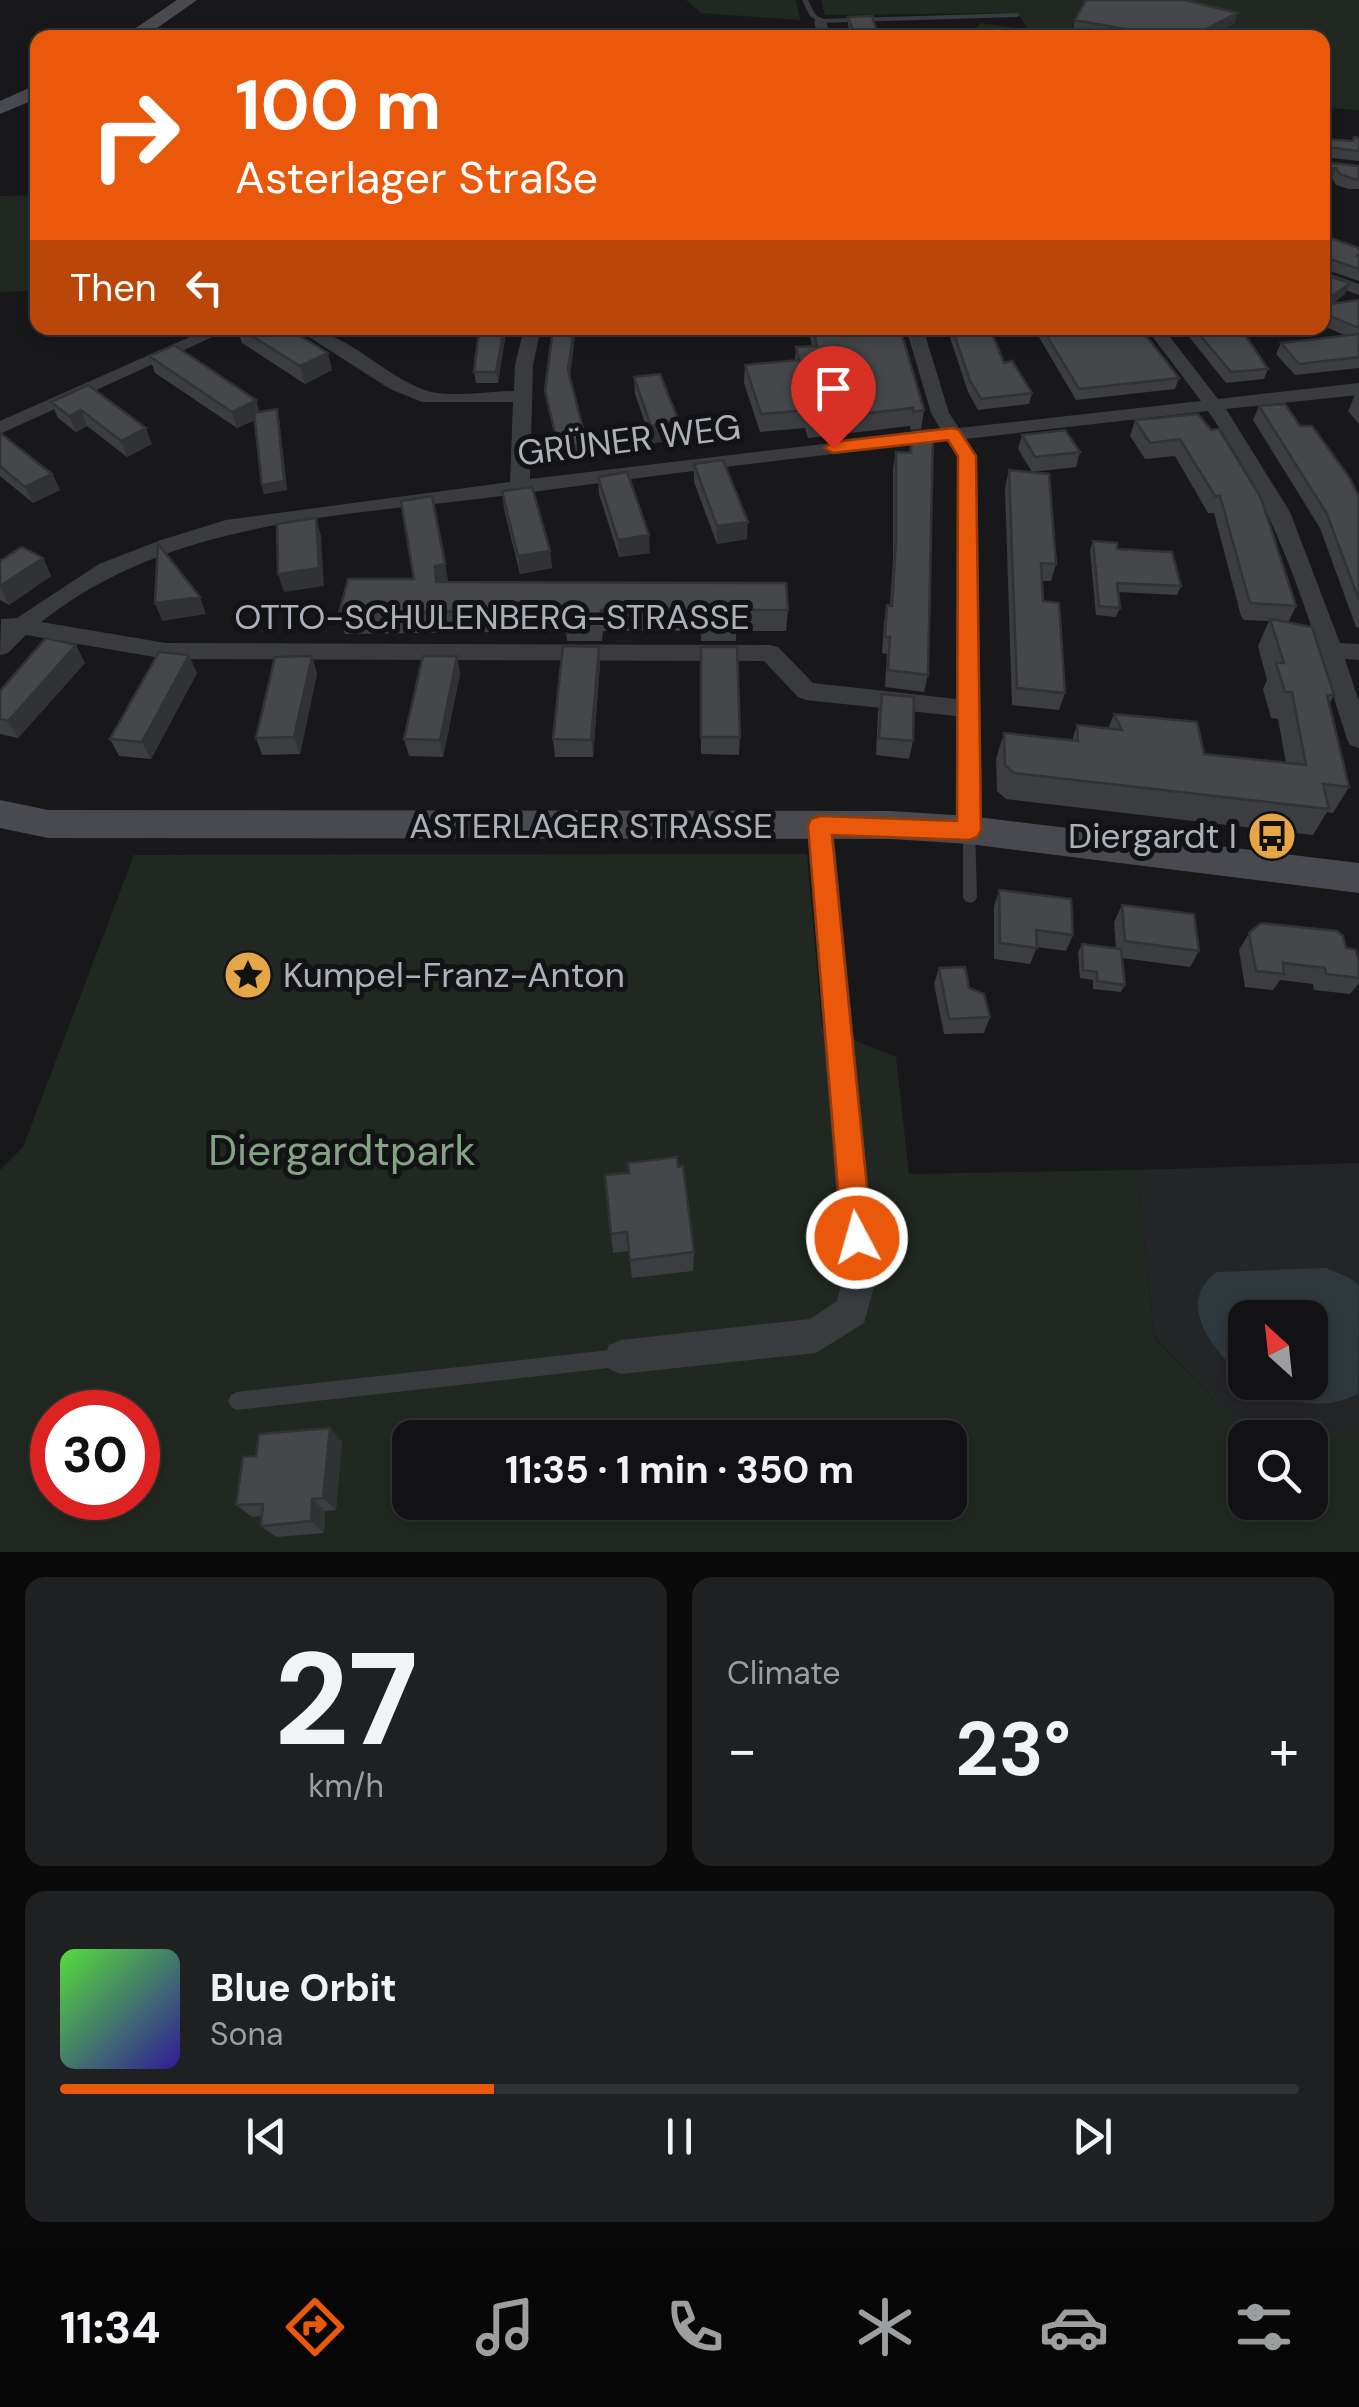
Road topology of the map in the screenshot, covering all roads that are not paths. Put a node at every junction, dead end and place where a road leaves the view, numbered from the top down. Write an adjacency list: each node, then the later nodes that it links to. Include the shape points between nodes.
1 (189, 0): 5 (main road)
2 (805, 0): 4 (lane)
3 (1017, 15): 4 (lane)
4 (820, 21): 6 (street)
5 (142, 30)
6 (823, 30)
7 (30, 94): 8 (main road)
8 (0, 108)
9 (1330, 279): 10 (street)
10 (1359, 290)
11 (207, 335): 19 (street)
12 (315, 335): 17 (street, via 429,398)
13 (531, 335): 17 (street)
14 (916, 335): 20 (street)
15 (1159, 335): 18 (street)
16 (1359, 390): 18 (street, GRÜNER WEG)
17 (523, 396): 21 (street)
18 (1214, 405): 20 (street, GRÜNER WEG); 24 (street, via 1293,540)
19 (0, 428)
20 (953, 434): 21 (street, GRÜNER WEG); 26 (street, via 967,456)
21 (520, 486): 22 (street, GRÜNER WEG, via 233,525 166,544)
22 (10, 624): 23 (street, GRÜNER WEG); 26 (street, OTTO-SCHULENBERG-STRASSE, via 166,651 770,653 806,691)
23 (0, 648)
24 (1330, 650): 25 (street); 27 (street)
25 (1359, 652)
26 (969, 710): 30 (street)
27 (1359, 739)
28 (0, 814): 29 (main road, ASTERLAGER STRASSE, via 48,824)
29 (820, 826): 30 (main road, ASTERLAGER STRASSE); 33 (street, via 860,1276 852,1311 816,1336)
30 (969, 830): 31 (main road, ASTERLAGER STRASSE); 32 (lane)
31 (1359, 878)
32 (970, 897)
33 (621, 1357): 34 (lane)
34 (237, 1401)

